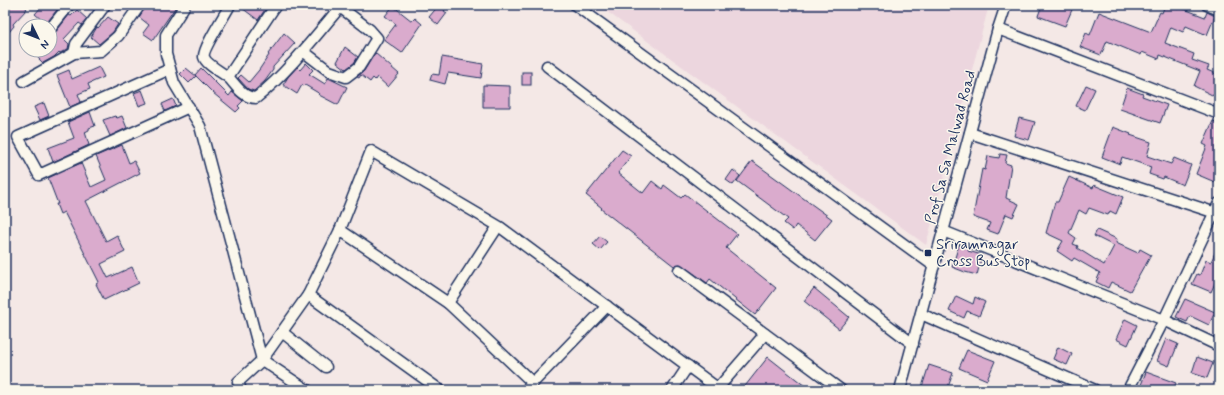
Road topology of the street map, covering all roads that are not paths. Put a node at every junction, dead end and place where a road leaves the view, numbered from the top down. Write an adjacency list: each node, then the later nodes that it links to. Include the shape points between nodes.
1 (69, 5): 12 (street)
2 (105, 5): 15 (street, via 76,44)
3 (140, 5): 15 (street, via 118,36 101,51)
4 (185, 5): 17 (street, via 166,35 166,54)
5 (230, 5): 18 (street, via 204,54 208,63)
6 (276, 5): 18 (street)
7 (575, 5): 27 (street)
8 (1006, 5): 13 (street, Prof Sa Sa Malwad Road)
9 (1207, 5): 11 (street)
10 (340, 6): 14 (street); 14 (street, via 377,38 359,67 346,76 329,71)
11 (1219, 10)
12 (58, 19)
13 (998, 29): 21 (street); 22 (street, Prof Sa Sa Malwad Road)
14 (302, 51): 18 (street, via 256,98 245,95)
15 (74, 53): 19 (street)
16 (547, 66): 36 (street)
17 (170, 69): 20 (street, via 174,83); 20 (street, via 18,137 39,175)
18 (228, 77)
19 (24, 81)
20 (189, 107): 38 (street, via 200,126)
21 (1219, 114)
22 (970, 133): 23 (street); 26 (street, Prof Sa Sa Malwad Road)
23 (1218, 209): 33 (street)
24 (340, 230): 29 (street); 30 (street); 31 (street, via 371,151 500,227)
25 (495, 231): 30 (street)
26 (943, 231): 27 (street, Prof Sa Sa Malwad Road); 33 (street)
27 (934, 266): 32 (street, Prof Sa Sa Malwad Road)
28 (679, 270): 35 (street)
29 (308, 295): 34 (street); 45 (street)
30 (448, 304): 41 (street)
31 (607, 306): 39 (street); 41 (street)
32 (921, 314): 36 (street, Prof Sa Sa Malwad Road); 49 (street)
33 (1164, 320): 37 (street); 50 (street)
34 (282, 332): 38 (street); 40 (street)
35 (765, 334): 42 (street); 47 (street)
36 (913, 344): 48 (street, Prof Sa Sa Malwad Road)
37 (1219, 346)
38 (262, 360): 43 (street, via 238,382); 44 (street)
39 (688, 366): 42 (street); 46 (street)
40 (326, 367)
41 (529, 386)
42 (719, 389)
43 (241, 390)
44 (307, 390)
45 (440, 390)
46 (672, 390)
47 (841, 390)
48 (900, 390)
49 (1094, 390)
50 (1128, 390)

